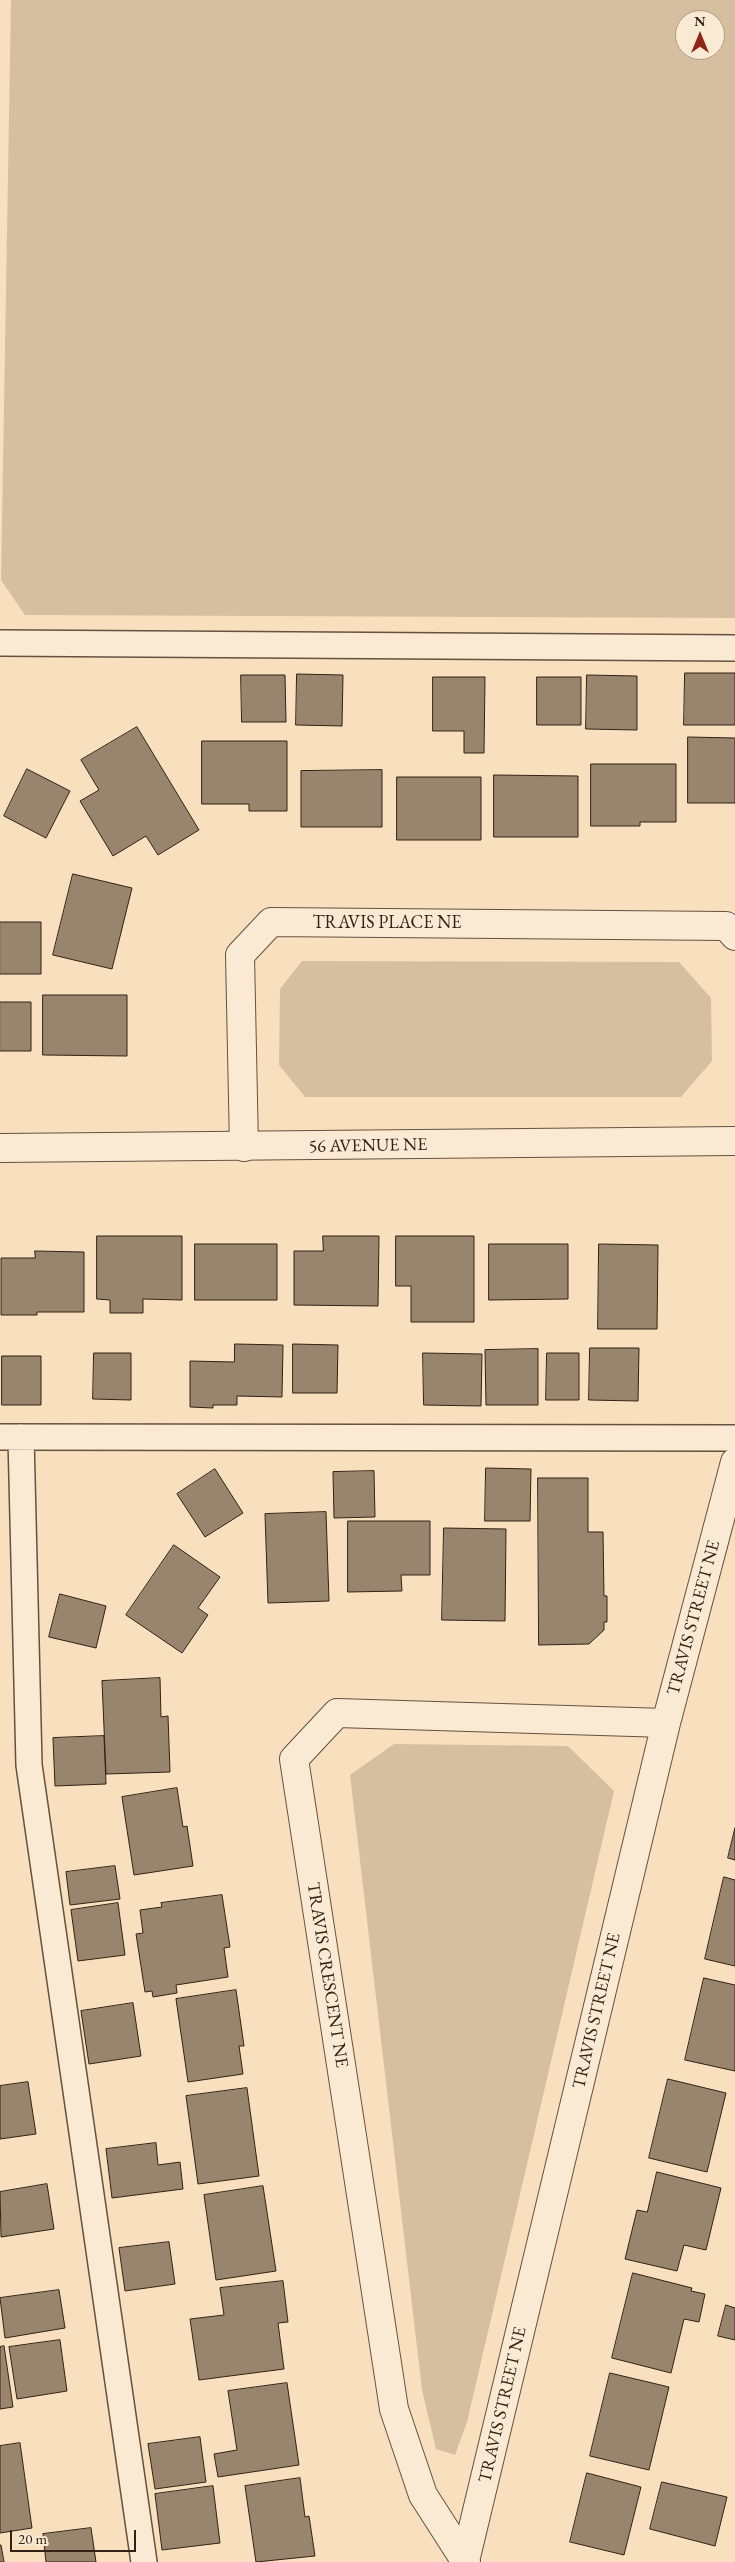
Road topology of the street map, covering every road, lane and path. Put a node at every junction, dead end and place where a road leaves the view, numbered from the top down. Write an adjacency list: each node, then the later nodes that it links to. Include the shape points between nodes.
1 (0, 643): 2 (lane)
2 (735, 648)
3 (735, 936): 5 (street, TRAVIS PLACE NE, via 726,926 271,922 240,954)
4 (735, 1141): 5 (street, 56 AVENUE NE)
5 (244, 1147): 6 (street, 56 AVENUE NE)
6 (0, 1148)
7 (10, 1437): 8 (lane); 11 (lane, via 29,1765)
8 (735, 1438)
9 (735, 1462): 10 (street, TRAVIS STREET NE)
10 (666, 1723): 12 (street, TRAVIS STREET NE); 12 (street, TRAVIS CRESCENT NE, via 337,1713 294,1759 394,2409 423,2495)
11 (144, 2562)
12 (466, 2562)

